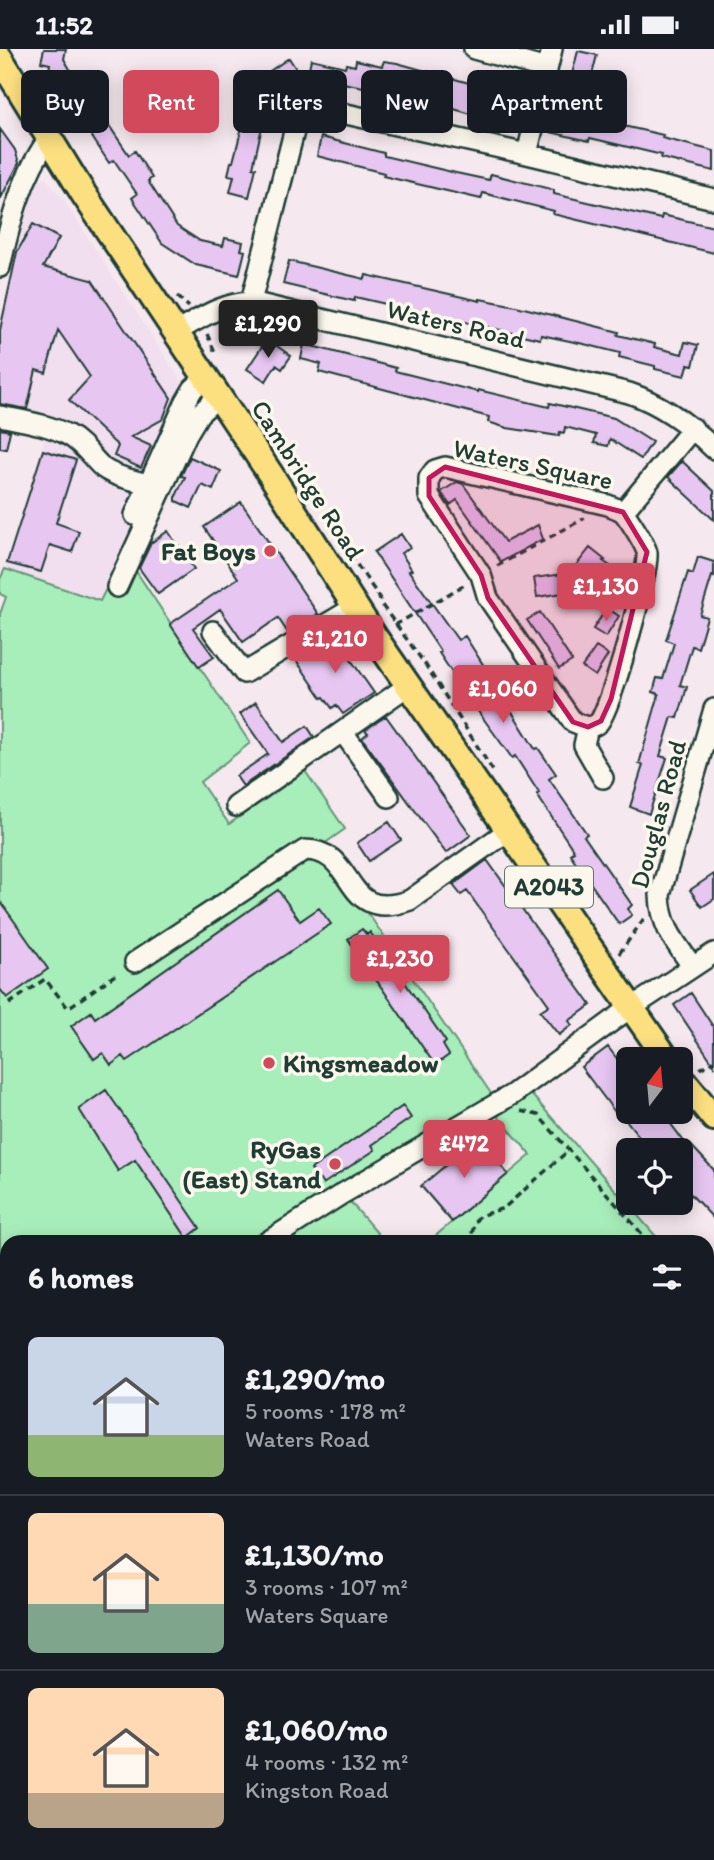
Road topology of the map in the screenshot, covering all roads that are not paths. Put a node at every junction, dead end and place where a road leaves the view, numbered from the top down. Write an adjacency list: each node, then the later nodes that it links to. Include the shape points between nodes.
1 (474, 49): 4 (street)
2 (552, 49): 4 (street)
3 (0, 58): 5 (main road, Cambridge Road / A2043)
4 (547, 69): 6 (street)
5 (50, 137): 8 (street, via 34,158); 10 (main road, Cambridge Road / A2043)
6 (527, 154): 7 (street); 9 (street, via 300,104)
7 (714, 199)
8 (1, 259)
9 (251, 302): 10 (street, Waters Road, via 208,313); 13 (street, Waters Road, via 629,393 654,402)
10 (176, 332): 11 (main road, Cambridge Road / A2043)
11 (212, 387): 15 (street, via 193,389); 18 (street); 19 (main road, Cambridge Road / A2043)
12 (0, 416): 15 (street, via 67,434 111,472)
13 (693, 428): 14 (street, Waters Road); 16 (street, Waters Square)
14 (714, 449)
15 (149, 485): 17 (street)
16 (616, 508): 23 (street, Waters Square, via 647,552 611,699 601,721); 23 (street, Waters Square, via 444,467 429,478 429,496 481,575 488,598 562,708 573,722)
17 (135, 515)
18 (117, 587)
19 (355, 607): 20 (street, via 244,673); 21 (main road, Cambridge Road / A2043)
20 (213, 631)
21 (410, 685): 24 (street); 28 (main road, A2043)
22 (714, 709): 31 (street, Douglas Road, via 660,895 661,915)
23 (587, 727): 25 (street, via 584,745)
24 (343, 732): 26 (street); 27 (street)
25 (603, 778)
26 (389, 797)
27 (236, 806)
28 (509, 830): 30 (street, via 410,900 395,905 377,906 363,898 329,854 305,850); 32 (main road, A2043)
29 (714, 953): 31 (street)
30 (135, 962)
31 (693, 967): 32 (street)
32 (631, 1008): 33 (main road, A2043); 36 (street, via 513,1094)
33 (659, 1047)
34 (693, 1086): 35 (main road)
35 (714, 1118)
36 (278, 1235)

